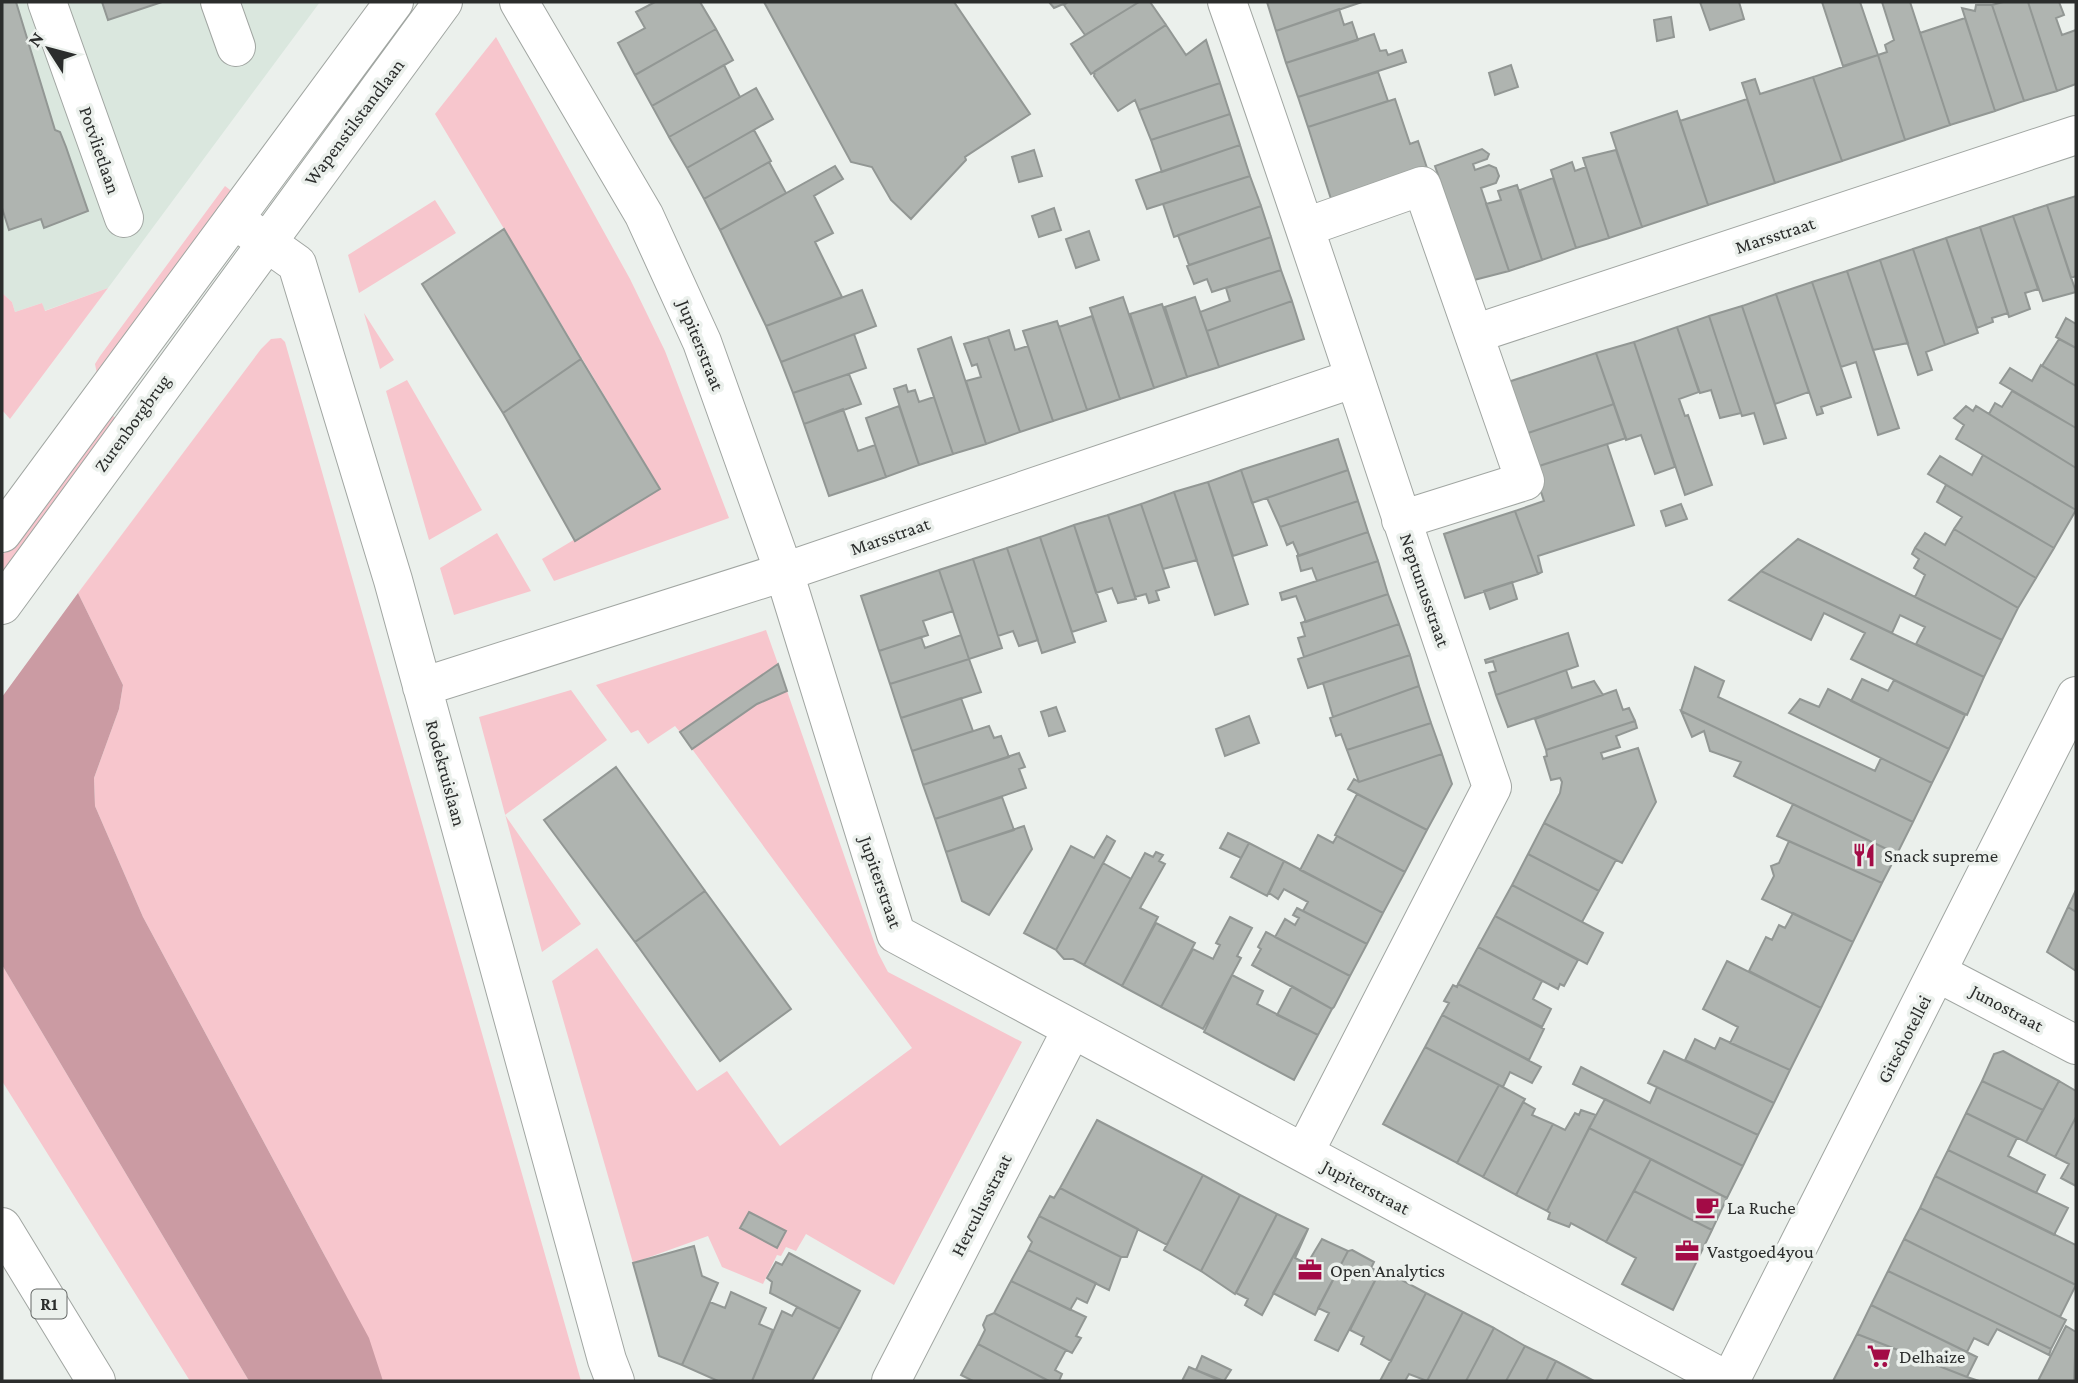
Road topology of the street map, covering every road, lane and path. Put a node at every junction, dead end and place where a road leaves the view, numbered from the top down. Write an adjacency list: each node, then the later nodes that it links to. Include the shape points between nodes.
1 (47, 2): 9 (main road, Potvlietlaan)
2 (220, 2): 7 (main road)
3 (394, 2): 10 (main road, Wapenstilstandlaan)
4 (443, 2): 12 (main road, Wapenstilstandlaan)
5 (519, 2): 17 (main road, Jupiterstraat, via 644,215 702,342)
6 (1227, 2): 11 (main road, Neptunusstraat)
7 (236, 47)
8 (2076, 135): 13 (main road, Marsstraat)
9 (124, 218)
10 (234, 219): 12 (main road, Rodekruislaan); 16 (main road, Zurenborgbrug)
11 (1306, 227): 13 (main road, via 1422,186); 14 (main road, Neptunusstraat)
12 (264, 242): 18 (main road, Zurenborgbrug); 19 (main road, Rodekruislaan, via 297,264)
13 (1474, 334): 15 (main road, via 1525,481)
14 (1355, 378): 15 (main road, Neptunusstraat); 17 (main road, Marsstraat)
15 (1401, 520): 24 (main road, Neptunusstraat, via 1492,787)
16 (2, 533)
17 (784, 572): 19 (main road, Marsstraat); 22 (main road, Jupiterstraat, via 895,934)
18 (2, 605)
19 (422, 687): 26 (main road, Rodekruislaan)
20 (2076, 696): 21 (main road, Gitschotellei)
21 (1938, 972): 23 (main road, Junostraat); 29 (main road, Gitschotellei)
22 (1072, 1029): 24 (main road, Jupiterstraat); 28 (main road, Herculusstraat)
23 (2076, 1045)
24 (1304, 1153): 29 (main road, Jupiterstraat)
25 (2, 1227): 27 (main road, R1)
26 (611, 1371)
27 (96, 1381)
28 (891, 1381)
29 (1729, 1381)

